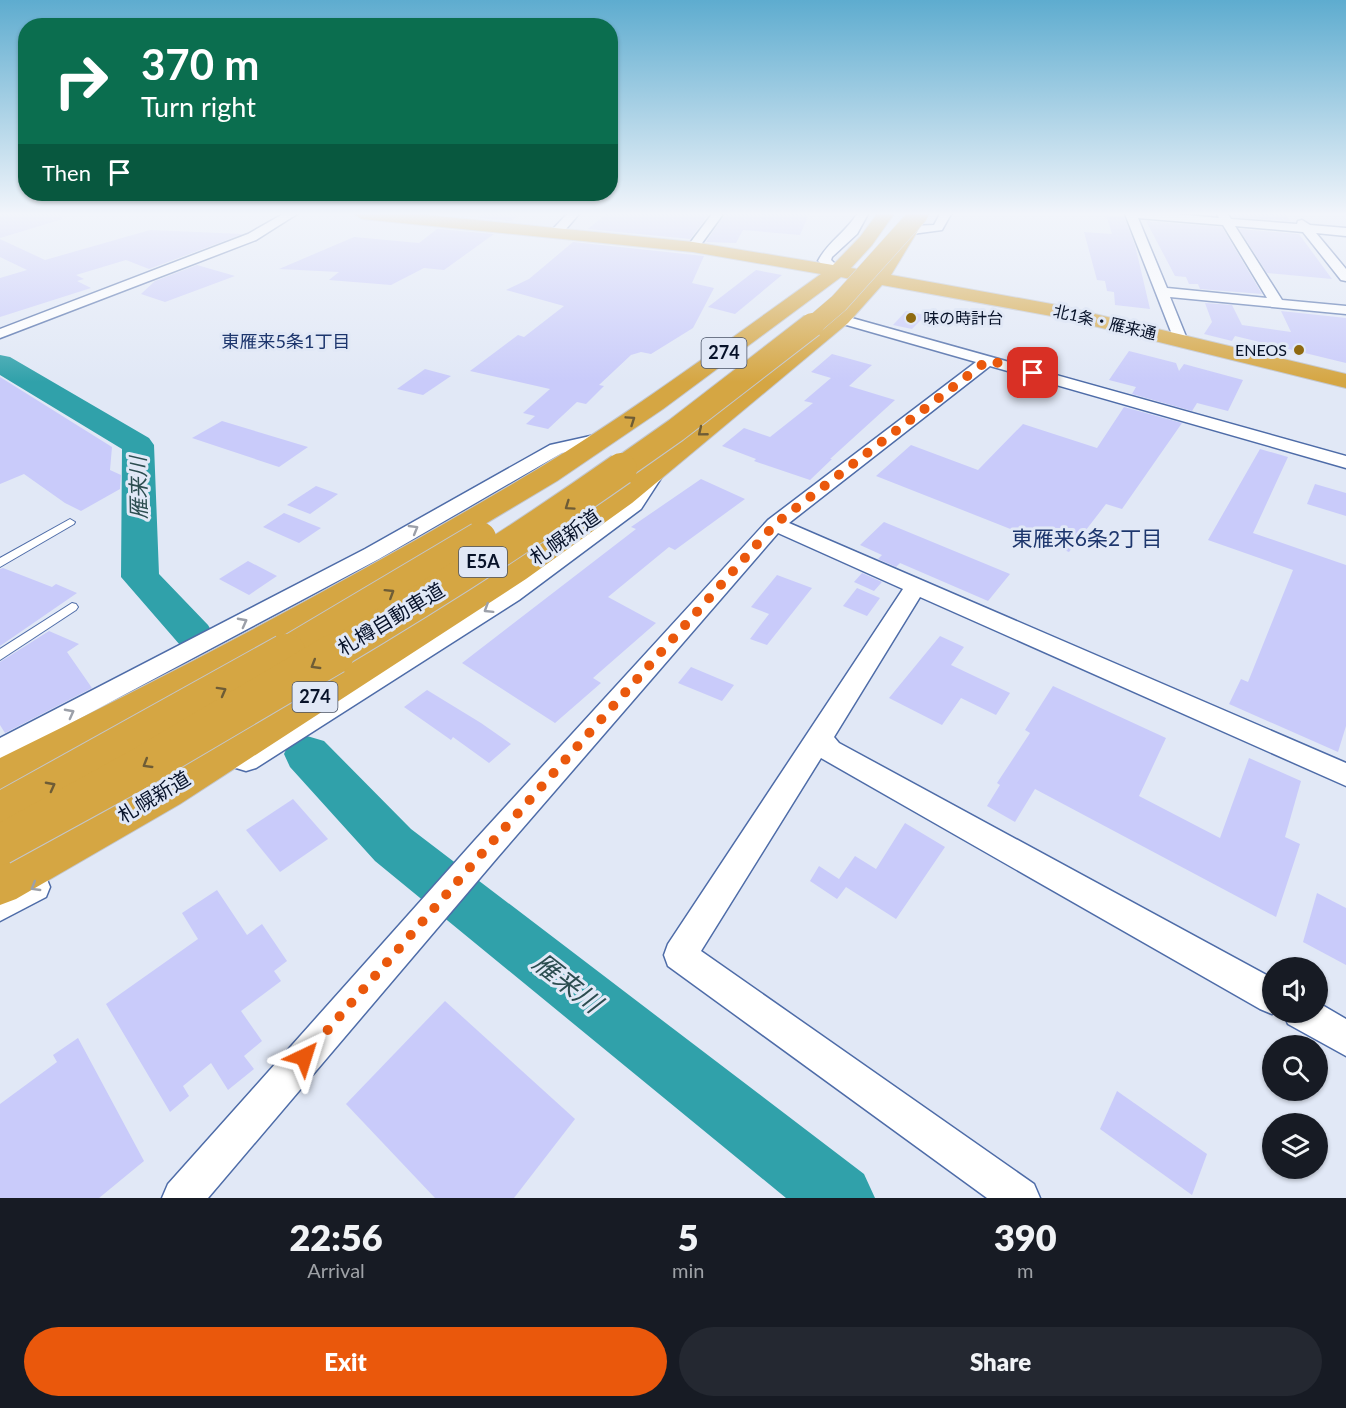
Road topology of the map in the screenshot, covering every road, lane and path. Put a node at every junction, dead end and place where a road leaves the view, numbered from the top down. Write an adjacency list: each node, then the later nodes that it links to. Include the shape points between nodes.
1 (167, 270): 14 (street)
2 (830, 270): 8 (highway, 北1条・雁来通)
3 (852, 270): 31 (highway, 札樽自動車道 / E5A, one-way to 3, bridge, via 120,749 375,602 518,514 674,411 775,337)
4 (869, 270): 32 (highway, 札樽自動車道 / E5A, one-way to 32, bridge, via 839,303 795,340 541,525 403,614 137,770)
5 (884, 270): 9 (highway, 札幌新道 / 274)
6 (1153, 270): 10 (street)
7 (1256, 270): 11 (street)
8 (837, 271): 9 (highway, 北1条・雁来通); 18 (highway, 274, one-way to 8)
9 (879, 278): 13 (highway, 札幌新道 / 274); 15 (highway, 北1条・雁来通, via 1057,311)
10 (1162, 292): 11 (street); 15 (street)
11 (1277, 303): 12 (street)
12 (1346, 310)
13 (841, 320): 16 (street); 20 (highway, 札幌新道 / 274, one-way to 20)
14 (0, 334)
15 (1179, 339): 17 (highway, 北1条・雁来通)
16 (988, 360): 19 (street); 22 (street)
17 (1346, 381)
18 (604, 438): 28 (street, one-way to 18, via 372,554 556,449); 30 (highway, 274, via 349,591)
19 (1346, 462)
20 (660, 466): 33 (highway, 札幌新道 / 274, via 514,572 165,792); 34 (street, one-way to 34, via 634,505 511,595 228,772)
21 (70, 522): 23 (lane)
22 (775, 524): 24 (street); 38 (street)
23 (0, 563)
24 (916, 586): 27 (street); 29 (street)
25 (72, 607): 26 (lane)
26 (0, 655)
27 (818, 736): 35 (street, via 830,750); 39 (street, via 680,955)
28 (0, 750)
29 (1346, 775)
30 (0, 777)
31 (0, 813)
32 (0, 845)
33 (0, 885)
34 (0, 907)
35 (1262, 991)
36 (1319, 1023): 37 (street)
37 (1346, 1038)
38 (182, 1198)
39 (1020, 1198)

